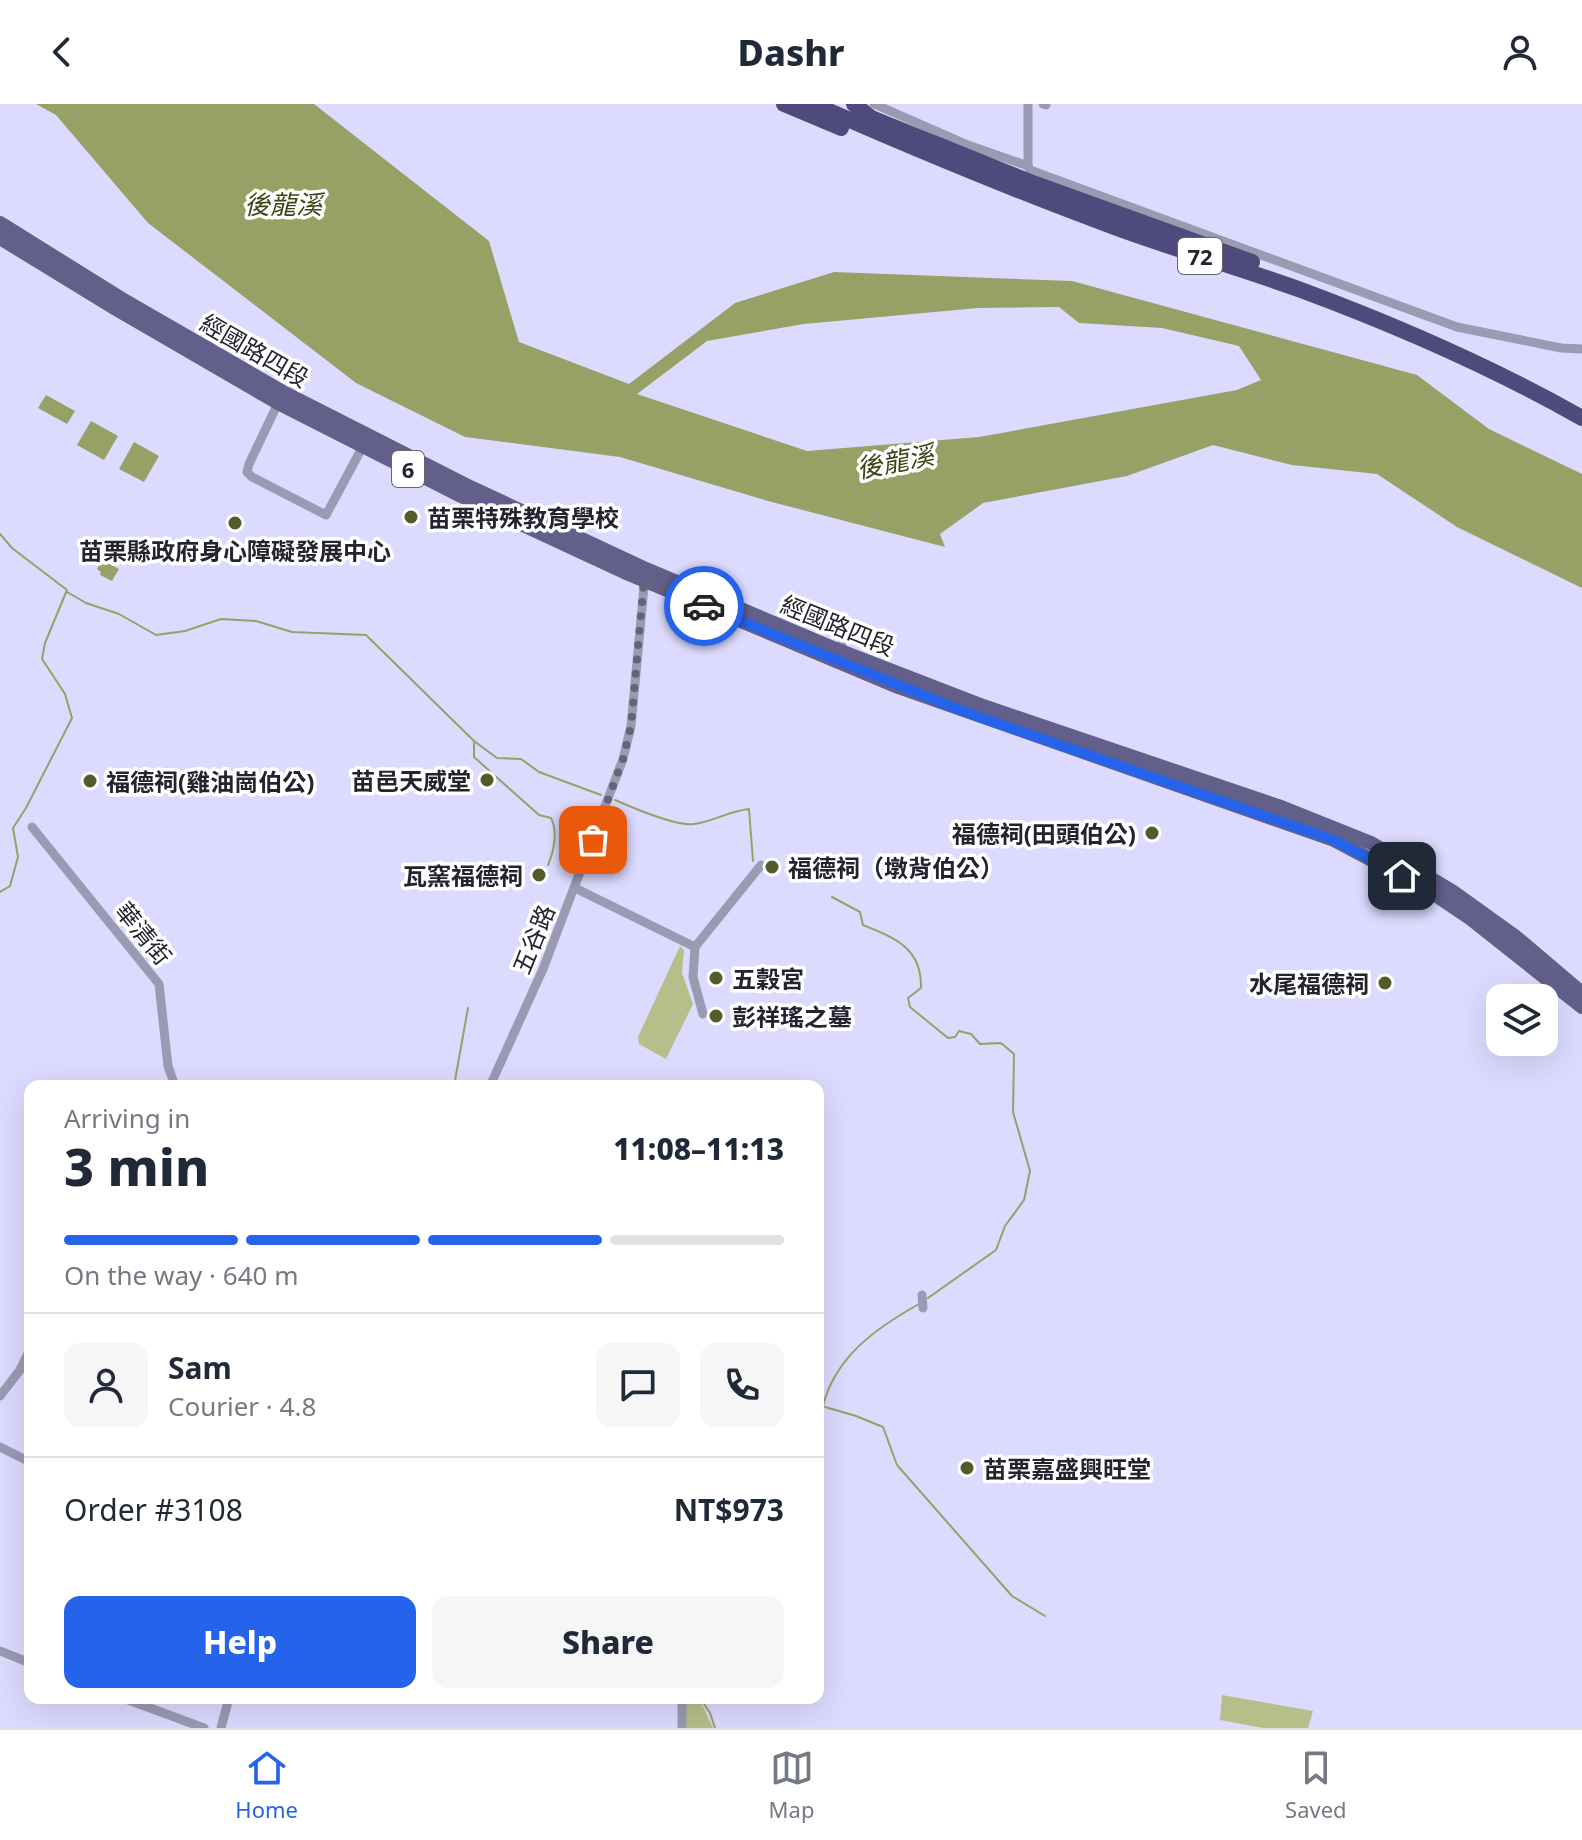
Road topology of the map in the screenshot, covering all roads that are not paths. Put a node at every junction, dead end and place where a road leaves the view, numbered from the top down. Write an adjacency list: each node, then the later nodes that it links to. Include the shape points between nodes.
1 (784, 104): 7 (highway, via 861,135)
2 (813, 104): 7 (highway, 72)
3 (840, 104): 6 (highway, 72)
4 (854, 104): 6 (highway)
5 (1028, 104): 8 (street)
6 (872, 111): 8 (street); 13 (highway, 72, via 1030,182 1407,321 1488,356)
7 (889, 137): 14 (highway, 72, via 1117,228 1404,330)
8 (1028, 166): 11 (street, via 1457,327)
9 (0, 223): 12 (main road, 經國路四段 / 6)
10 (0, 238): 12 (main road, 經國路四段 / 6, via 116,309)
11 (1582, 349)
12 (280, 398): 15 (main road, 經國路四段 / 6); 15 (street, via 247,472 303,505 326,515); 16 (main road, 經國路四段 / 6)
13 (1582, 409)
14 (1582, 418)
15 (363, 446): 16 (main road, 經國路四段 / 6, via 461,496)
16 (645, 575): 18 (main road, 經國路四段 / 6); 22 (street, 五谷路, via 631,726)
17 (845, 635): 18 (street)
18 (838, 656): 19 (main road, 經國路四段 / 6, via 988,720)
19 (1134, 757): 24 (main road, 經國路四段 / 6, via 1371,843 1452,891); 25 (main road, 經國路四段 / 6, via 1334,840 1425,888)
20 (32, 827): 27 (street, 華清街, via 159,984)
21 (761, 865): 23 (street)
22 (575, 888): 23 (street); 28 (street, 五谷路)
23 (695, 947): 26 (street, via 693,977)
24 (1582, 993)
25 (1582, 1007)
26 (703, 1014)
27 (173, 1080)
28 (493, 1080)
29 (922, 1295): 30 (street)
30 (923, 1308)
31 (24, 1362): 32 (street)
32 (0, 1396)
33 (0, 1447): 34 (street)
34 (24, 1459)
35 (0, 1651): 36 (street)
36 (24, 1661)
37 (139, 1704): 40 (street)
38 (227, 1704): 41 (street)
39 (682, 1704): 42 (street)
40 (204, 1728)
41 (221, 1728)
42 (682, 1728)

